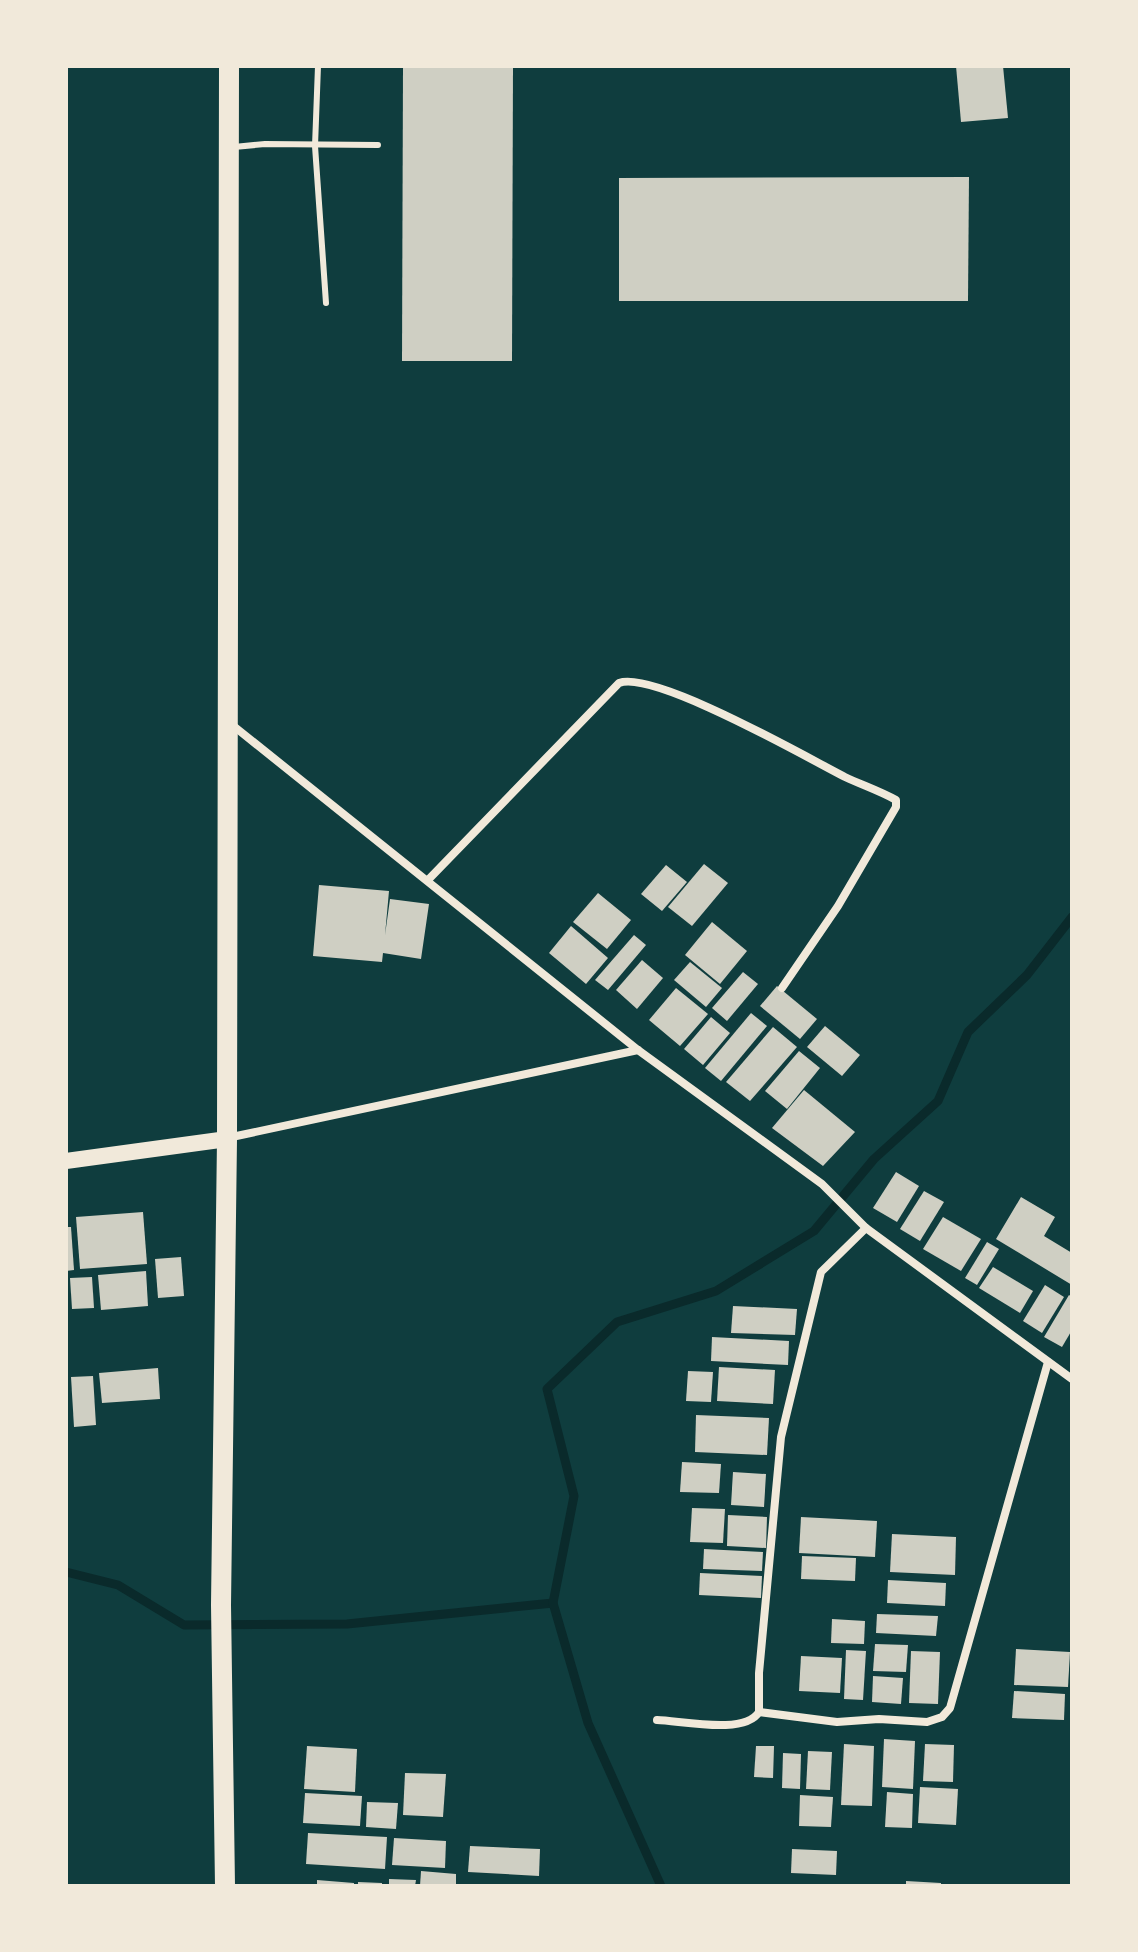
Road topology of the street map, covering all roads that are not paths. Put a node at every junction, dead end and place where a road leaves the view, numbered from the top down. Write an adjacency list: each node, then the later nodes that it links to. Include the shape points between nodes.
1 (229, 66): 5 (main road)
2 (318, 66): 4 (lane)
3 (378, 145): 4 (lane)
4 (315, 146): 5 (lane); 6 (lane)
5 (228, 147): 7 (main road)
6 (326, 303)
7 (227, 721): 8 (street); 11 (main road)
8 (428, 880): 9 (street, via 619,683 650,684 896,800 838,906); 10 (street)
9 (782, 988)
10 (638, 1050): 11 (street); 13 (street, via 822,1184)
11 (227, 1139): 12 (main road); 18 (main road, via 221,1605)
12 (66, 1161)
13 (866, 1228): 14 (street); 16 (street, via 821,1272 781,1437)
14 (1048, 1362): 15 (street); 16 (street, via 950,1708 927,1722 837,1722)
15 (1072, 1379)
16 (759, 1712): 17 (street, via 751,1722 737,1725)
17 (657, 1720)
18 (225, 1886)

